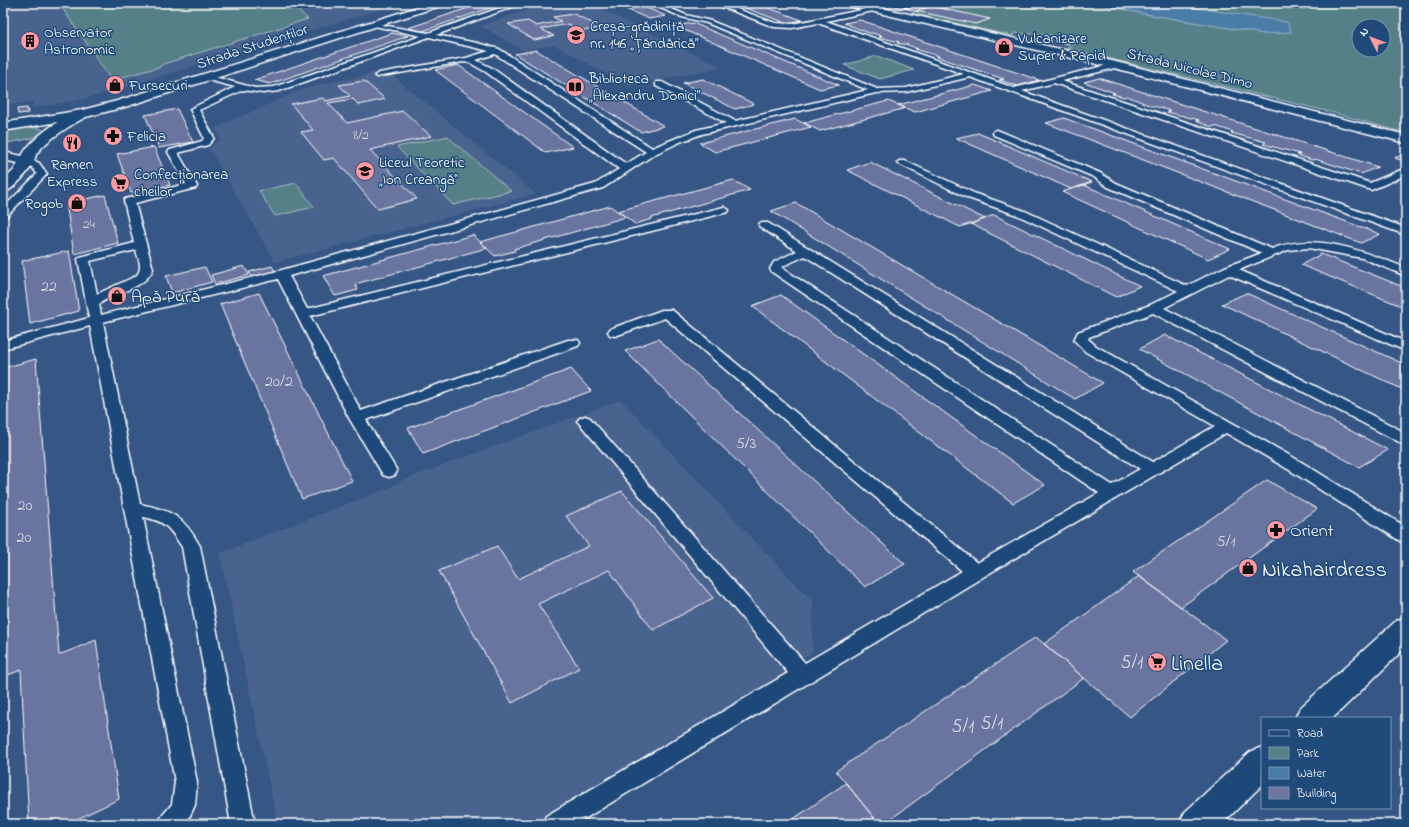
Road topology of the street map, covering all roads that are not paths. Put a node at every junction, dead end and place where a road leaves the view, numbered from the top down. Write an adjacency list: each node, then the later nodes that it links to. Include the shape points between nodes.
1 (440, 3): 8 (main road, Strada Studenților)
2 (520, 3): 9 (lane)
3 (652, 3): 20 (lane, via 715,25)
4 (715, 3): 7 (lane, via 774,25 788,26)
5 (849, 3): 6 (main road, Strada Nicolae Dimo)
6 (876, 8): 7 (lane); 12 (main road, Strada Nicolae Dimo)
7 (819, 20): 14 (lane)
8 (372, 24): 9 (lane); 15 (main road, Strada Studenților)
9 (427, 36): 10 (lane, via 474,44); 18 (lane, via 276,89 254,91)
10 (496, 51): 11 (lane); 26 (lane)
11 (468, 60): 13 (lane); 30 (lane, via 489,70)
12 (1116, 65): 16 (lane); 25 (main road, Strada Nicolae Dimo)
13 (379, 75)
14 (971, 75): 19 (lane); 20 (lane, via 906,90)
15 (207, 77): 18 (lane); 21 (main road, Strada Studenților)
16 (1053, 80): 19 (lane); 31 (lane, via 1371,187)
17 (658, 84): 22 (lane)
18 (242, 87): 37 (lane, via 194,109 209,138 205,143 173,152 192,186 129,200)
19 (1015, 90): 36 (lane)
20 (876, 91): 22 (lane)
21 (82, 114): 23 (main road, Strada Studenților); 28 (main road, via 46,138 32,151)
22 (734, 124): 26 (lane, via 688,136)
23 (3, 127)
24 (997, 133): 39 (lane)
25 (1406, 139)
26 (652, 152): 30 (lane)
27 (3, 156): 28 (main road)
28 (27, 161): 32 (main road); 34 (lane, via 36,165 42,174)
29 (902, 163): 43 (lane, via 972,196 1021,213)
30 (626, 169): 42 (lane, via 598,186)
31 (1406, 171)
32 (3, 189)
33 (724, 210): 46 (lane)
34 (3, 214)
35 (764, 225): 38 (lane)
36 (1406, 232)
37 (140, 245): 44 (lane, via 146,274); 44 (lane, via 84,259)
38 (806, 251): 56 (lane); 58 (lane, via 778,264 776,270)
39 (1272, 253): 40 (lane); 41 (lane, via 1286,247 1322,246 1366,256)
40 (1229, 270): 43 (lane); 51 (lane)
41 (1406, 272)
42 (282, 274): 46 (lane); 47 (lane)
43 (1187, 291): 45 (lane)
44 (94, 303): 47 (lane)
45 (1154, 308): 54 (lane, via 1083,335 1081,340 1091,349); 55 (lane)
46 (303, 314): 52 (lane)
47 (97, 320): 50 (lane); 59 (lane)
48 (615, 332): 61 (lane, via 667,313)
49 (573, 343): 52 (lane)
50 (3, 345)
51 (1406, 347)
52 (357, 418): 57 (lane)
53 (585, 421): 63 (lane)
54 (1225, 426): 56 (lane); 60 (lane, via 1297,467)
55 (1406, 439)
56 (1152, 469): 58 (lane)
57 (389, 471)
58 (1112, 492): 61 (lane)
59 (133, 509): 66 (lane, via 186,782 185,804); 67 (lane, via 159,514 176,524 191,546)
60 (1406, 536)
61 (976, 572): 63 (lane)
62 (1406, 629): 64 (main road)
63 (803, 676): 68 (lane)
64 (1311, 717)
65 (1261, 764): 69 (main road)
66 (170, 824)
67 (243, 824)
68 (554, 824)
69 (1197, 824)

